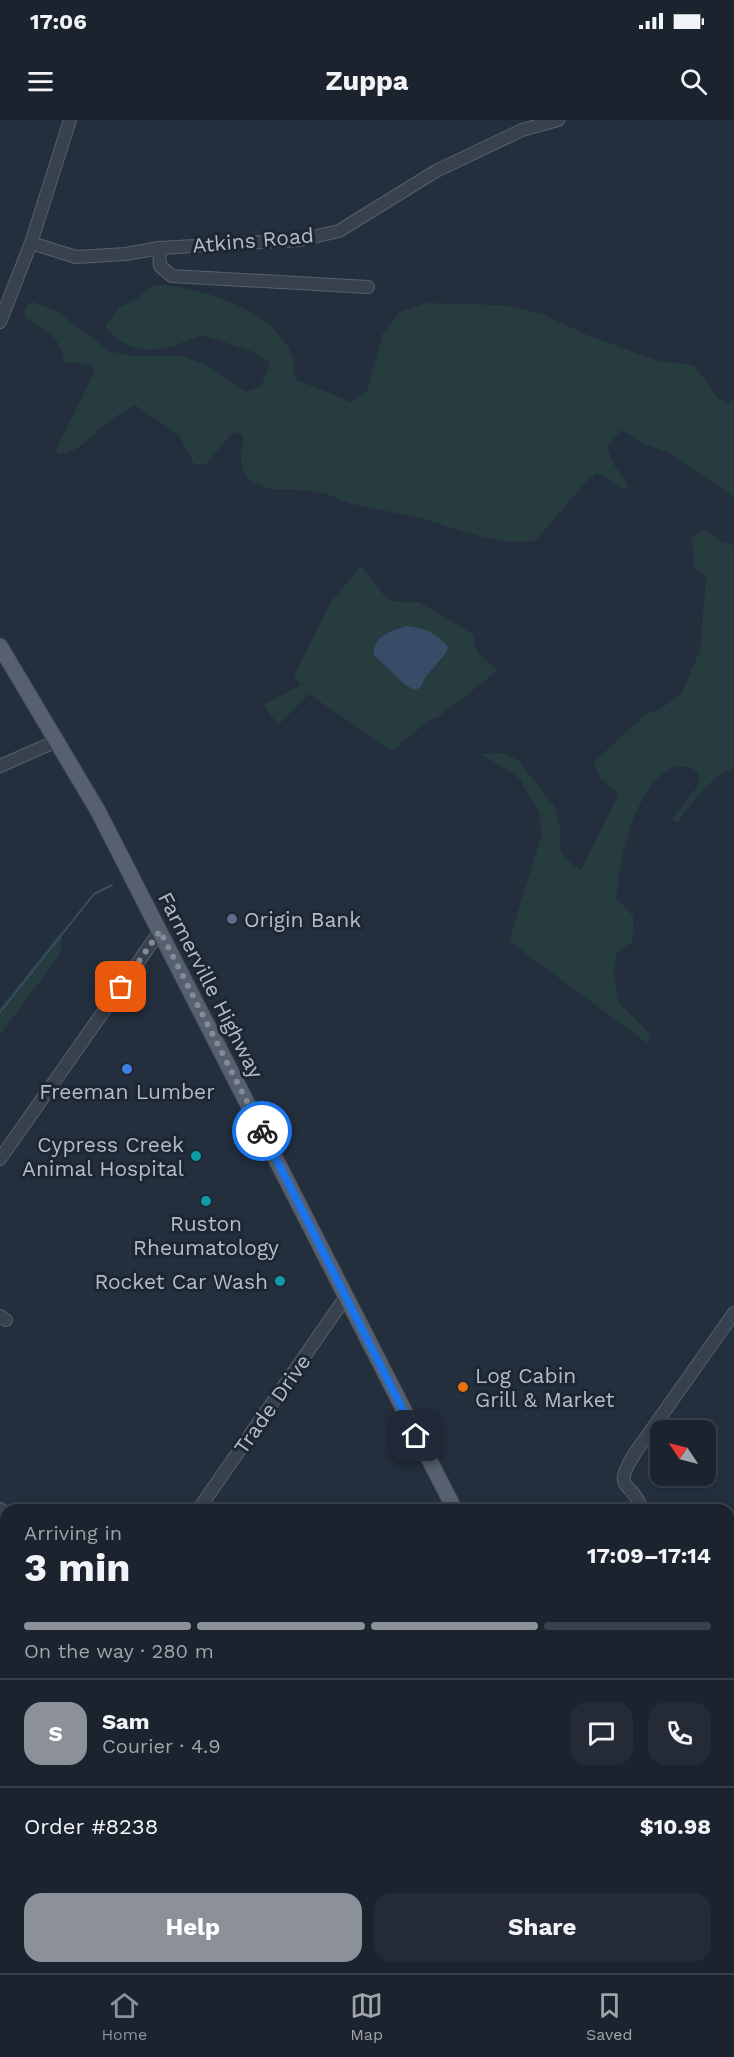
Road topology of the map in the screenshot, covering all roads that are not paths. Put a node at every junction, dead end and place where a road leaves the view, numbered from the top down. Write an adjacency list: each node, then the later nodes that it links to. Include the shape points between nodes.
1 (70, 120): 3 (street)
2 (558, 120): 4 (street, Atkins Road, via 522,130 436,171 339,231 300,240)
3 (31, 243): 4 (street, Atkins Road, via 76,257); 6 (street)
4 (159, 248): 5 (street, via 160,266 172,276)
5 (368, 287)
6 (0, 322)
7 (0, 646): 8 (main road, Farmerville Highway)
8 (57, 741): 9 (street); 10 (main road, Farmerville Highway)
9 (0, 766)
10 (160, 931): 11 (street); 12 (main road, Farmerville Highway)
11 (0, 1159)
12 (345, 1298): 14 (street, Trade Drive); 15 (main road, Farmerville Highway)
13 (734, 1313): 16 (street, via 635,1454 623,1478)
14 (202, 1504)
15 (452, 1504)
16 (640, 1504)

